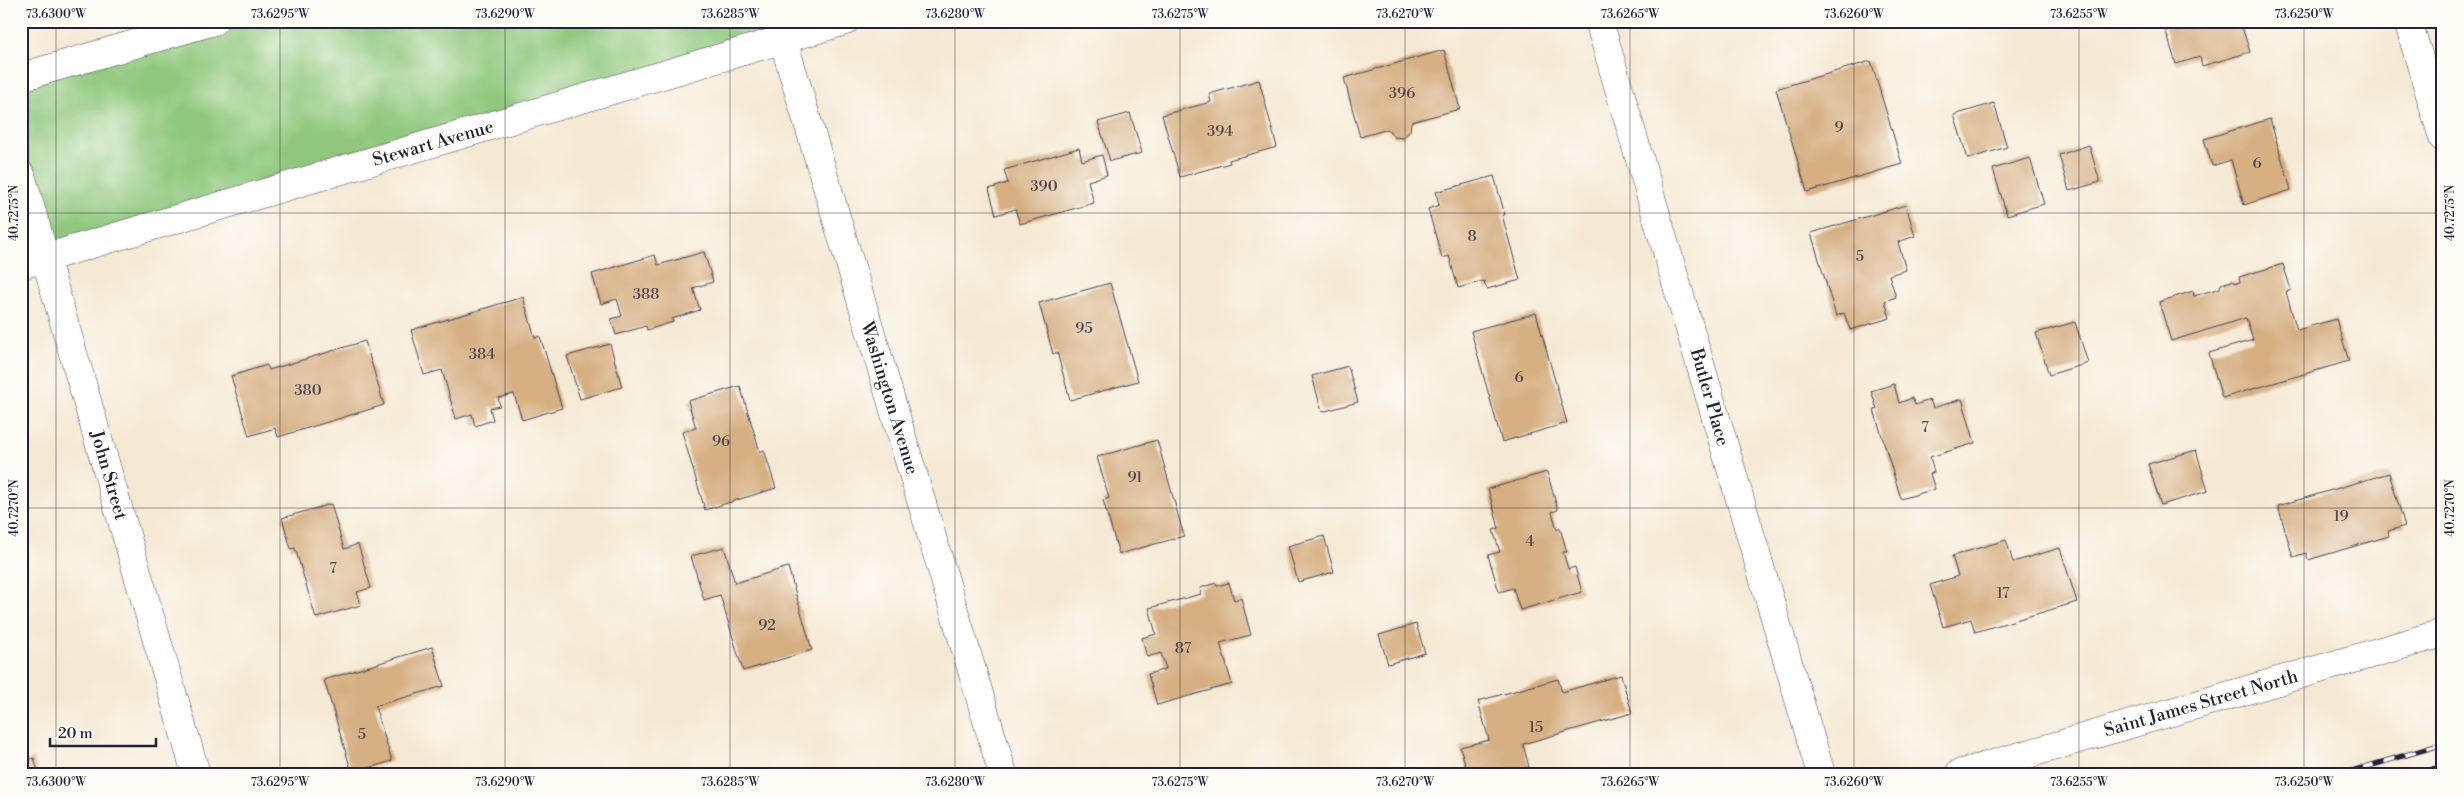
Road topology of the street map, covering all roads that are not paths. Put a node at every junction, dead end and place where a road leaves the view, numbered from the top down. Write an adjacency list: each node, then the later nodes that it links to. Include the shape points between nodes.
1 (214, 21): 6 (street)
2 (845, 21): 5 (street, Stewart Avenue)
3 (1599, 21): 13 (street, Butler Place)
4 (2408, 21): 7 (street)
5 (780, 30): 9 (street, Stewart Avenue); 12 (street, Washington Avenue)
6 (21, 78)
7 (2443, 138)
8 (21, 175): 9 (street, John Street)
9 (33, 261): 11 (street, John Street)
10 (2443, 633): 14 (street, Saint James Street North)
11 (196, 774)
12 (1003, 774)
13 (1821, 774)
14 (1959, 774)

